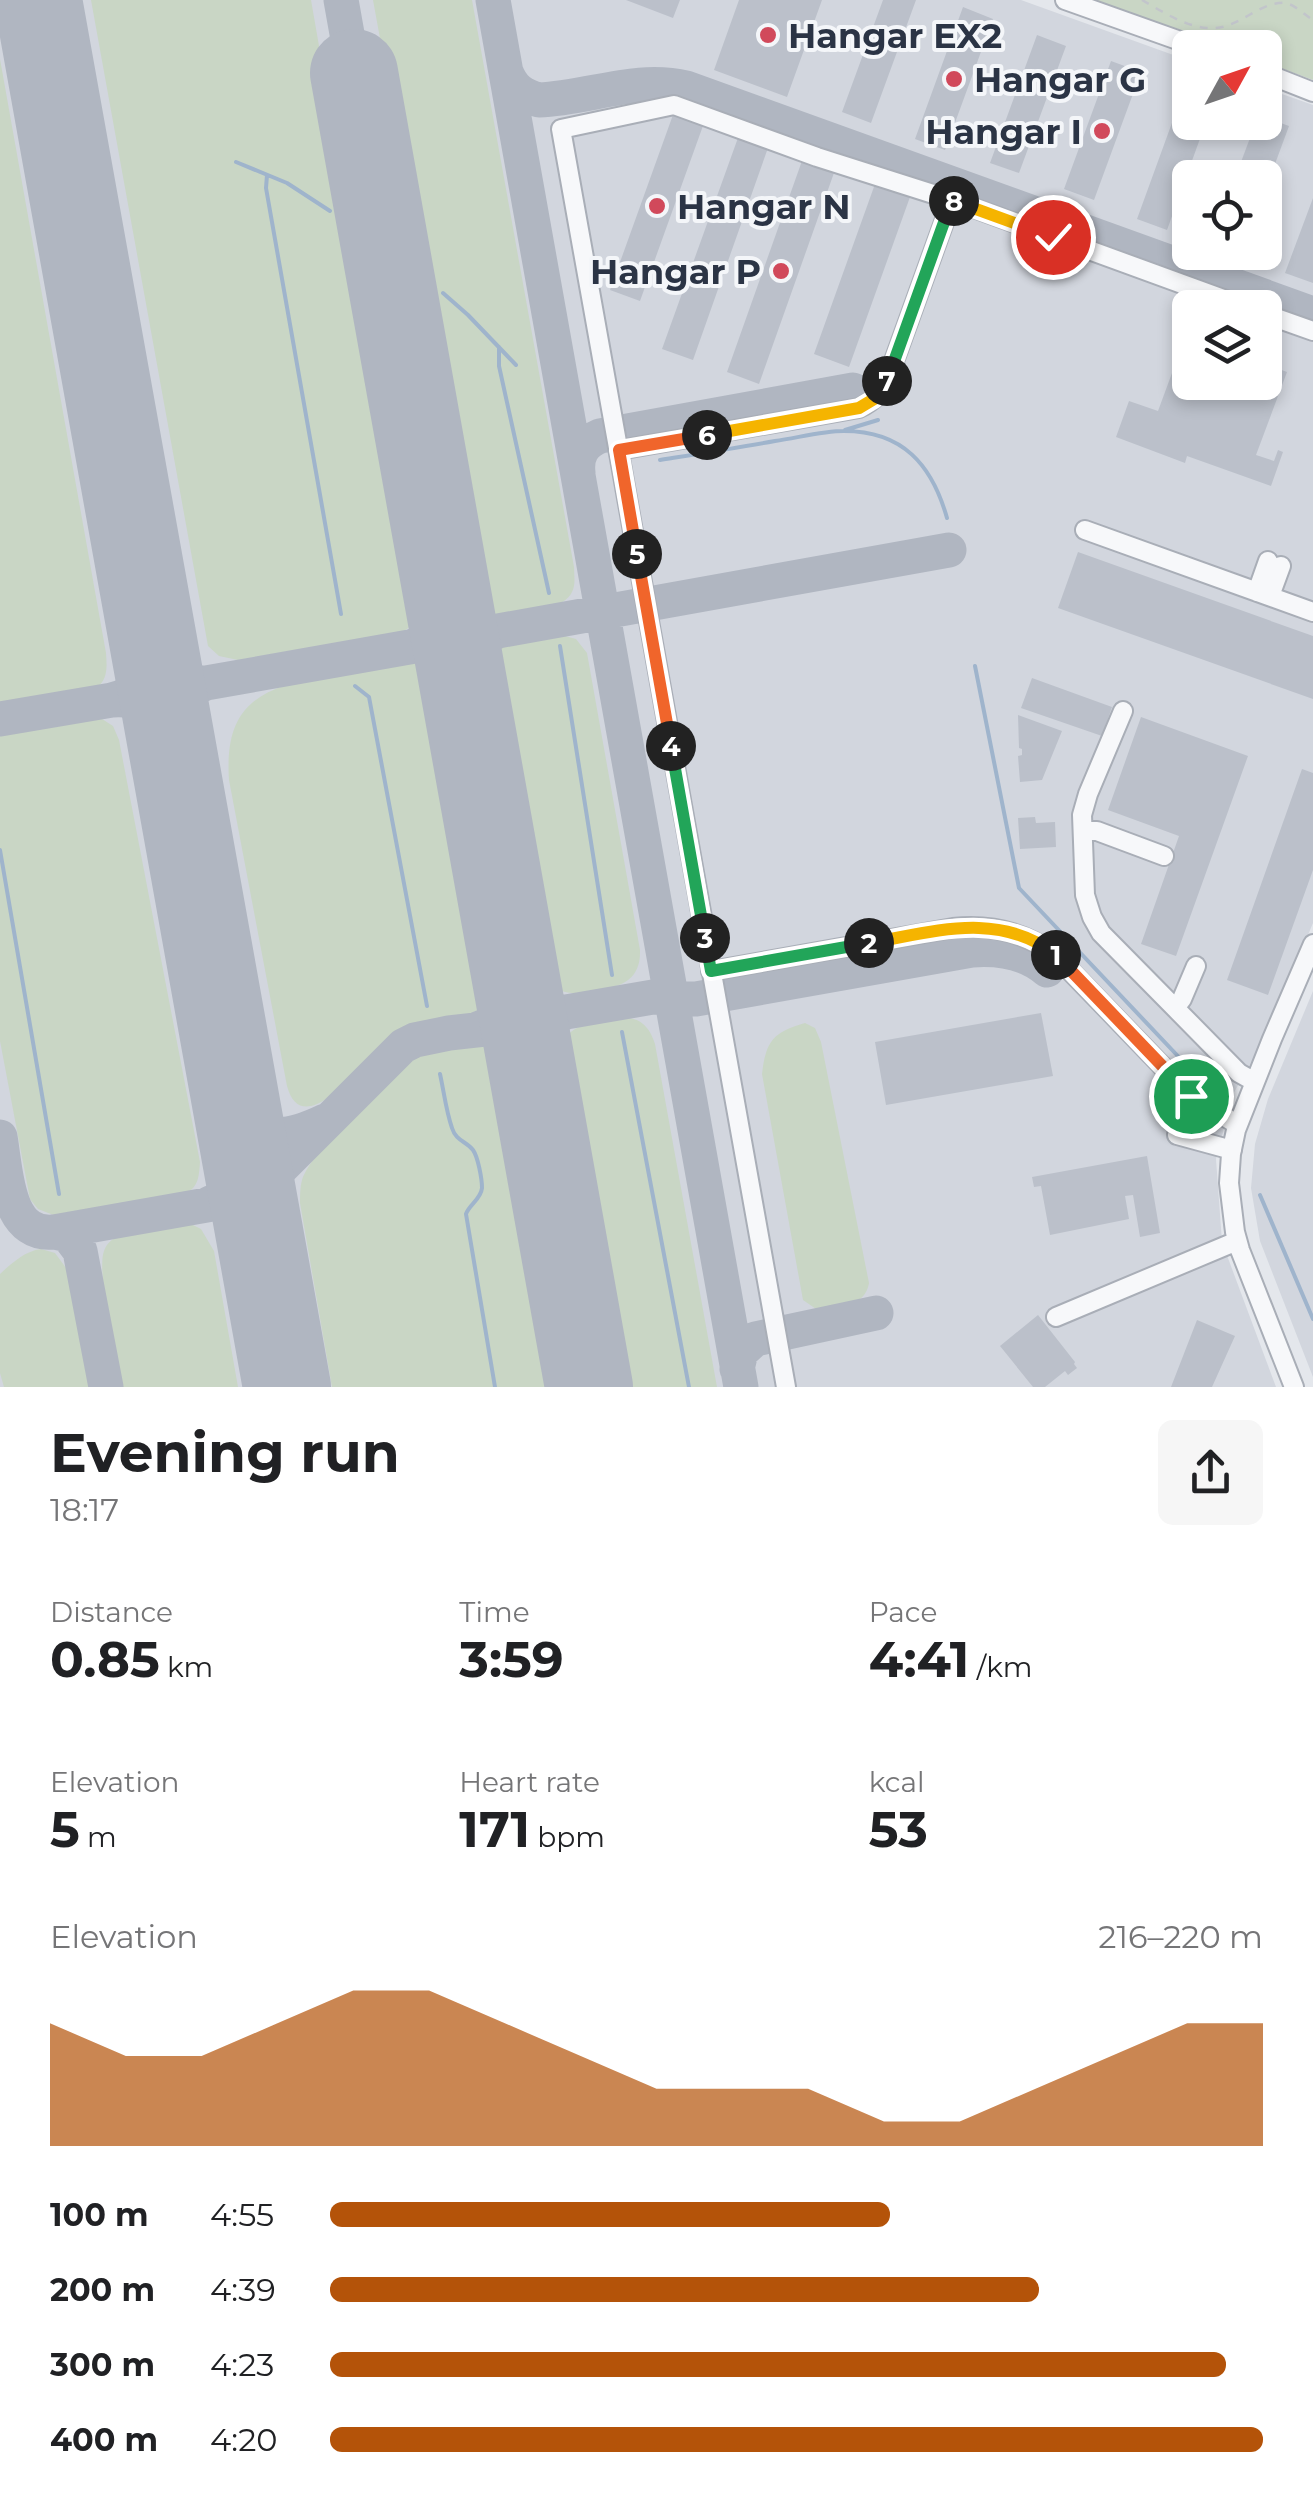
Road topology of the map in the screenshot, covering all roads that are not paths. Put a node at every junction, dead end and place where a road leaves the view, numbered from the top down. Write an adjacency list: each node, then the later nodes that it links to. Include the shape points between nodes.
1 (1066, 0): 2 (street)
2 (1172, 38)
3 (1282, 80): 4 (street)
4 (1313, 92)
5 (952, 200): 6 (street); 9 (street, via 889,375 868,404); 9 (street, via 674,105 560,129)
6 (1199, 290)
7 (1282, 320): 8 (street)
8 (1313, 331)
9 (619, 450): 19 (street)
10 (1085, 530): 12 (street)
11 (1274, 564): 12 (street)
12 (1264, 594): 13 (street)
13 (1313, 612)
14 (1123, 710): 15 (street, via 1088,794)
15 (1082, 831): 16 (street, via 1097,830); 20 (street, via 1084,895 1092,917)
16 (1164, 856)
17 (1313, 944): 21 (street)
18 (1196, 966): 20 (street)
19 (711, 971): 22 (street, via 954,928 1009,931 1053,952 1191,1096); 27 (street)
20 (1175, 1008): 21 (street)
21 (1255, 1082): 22 (street)
22 (1238, 1125): 24 (street)
23 (1177, 1135): 24 (street)
24 (1232, 1150): 25 (street, via 1229,1183)
25 (1238, 1241): 26 (street); 28 (street)
26 (1056, 1317)
27 (786, 1387)
28 (1294, 1387)

